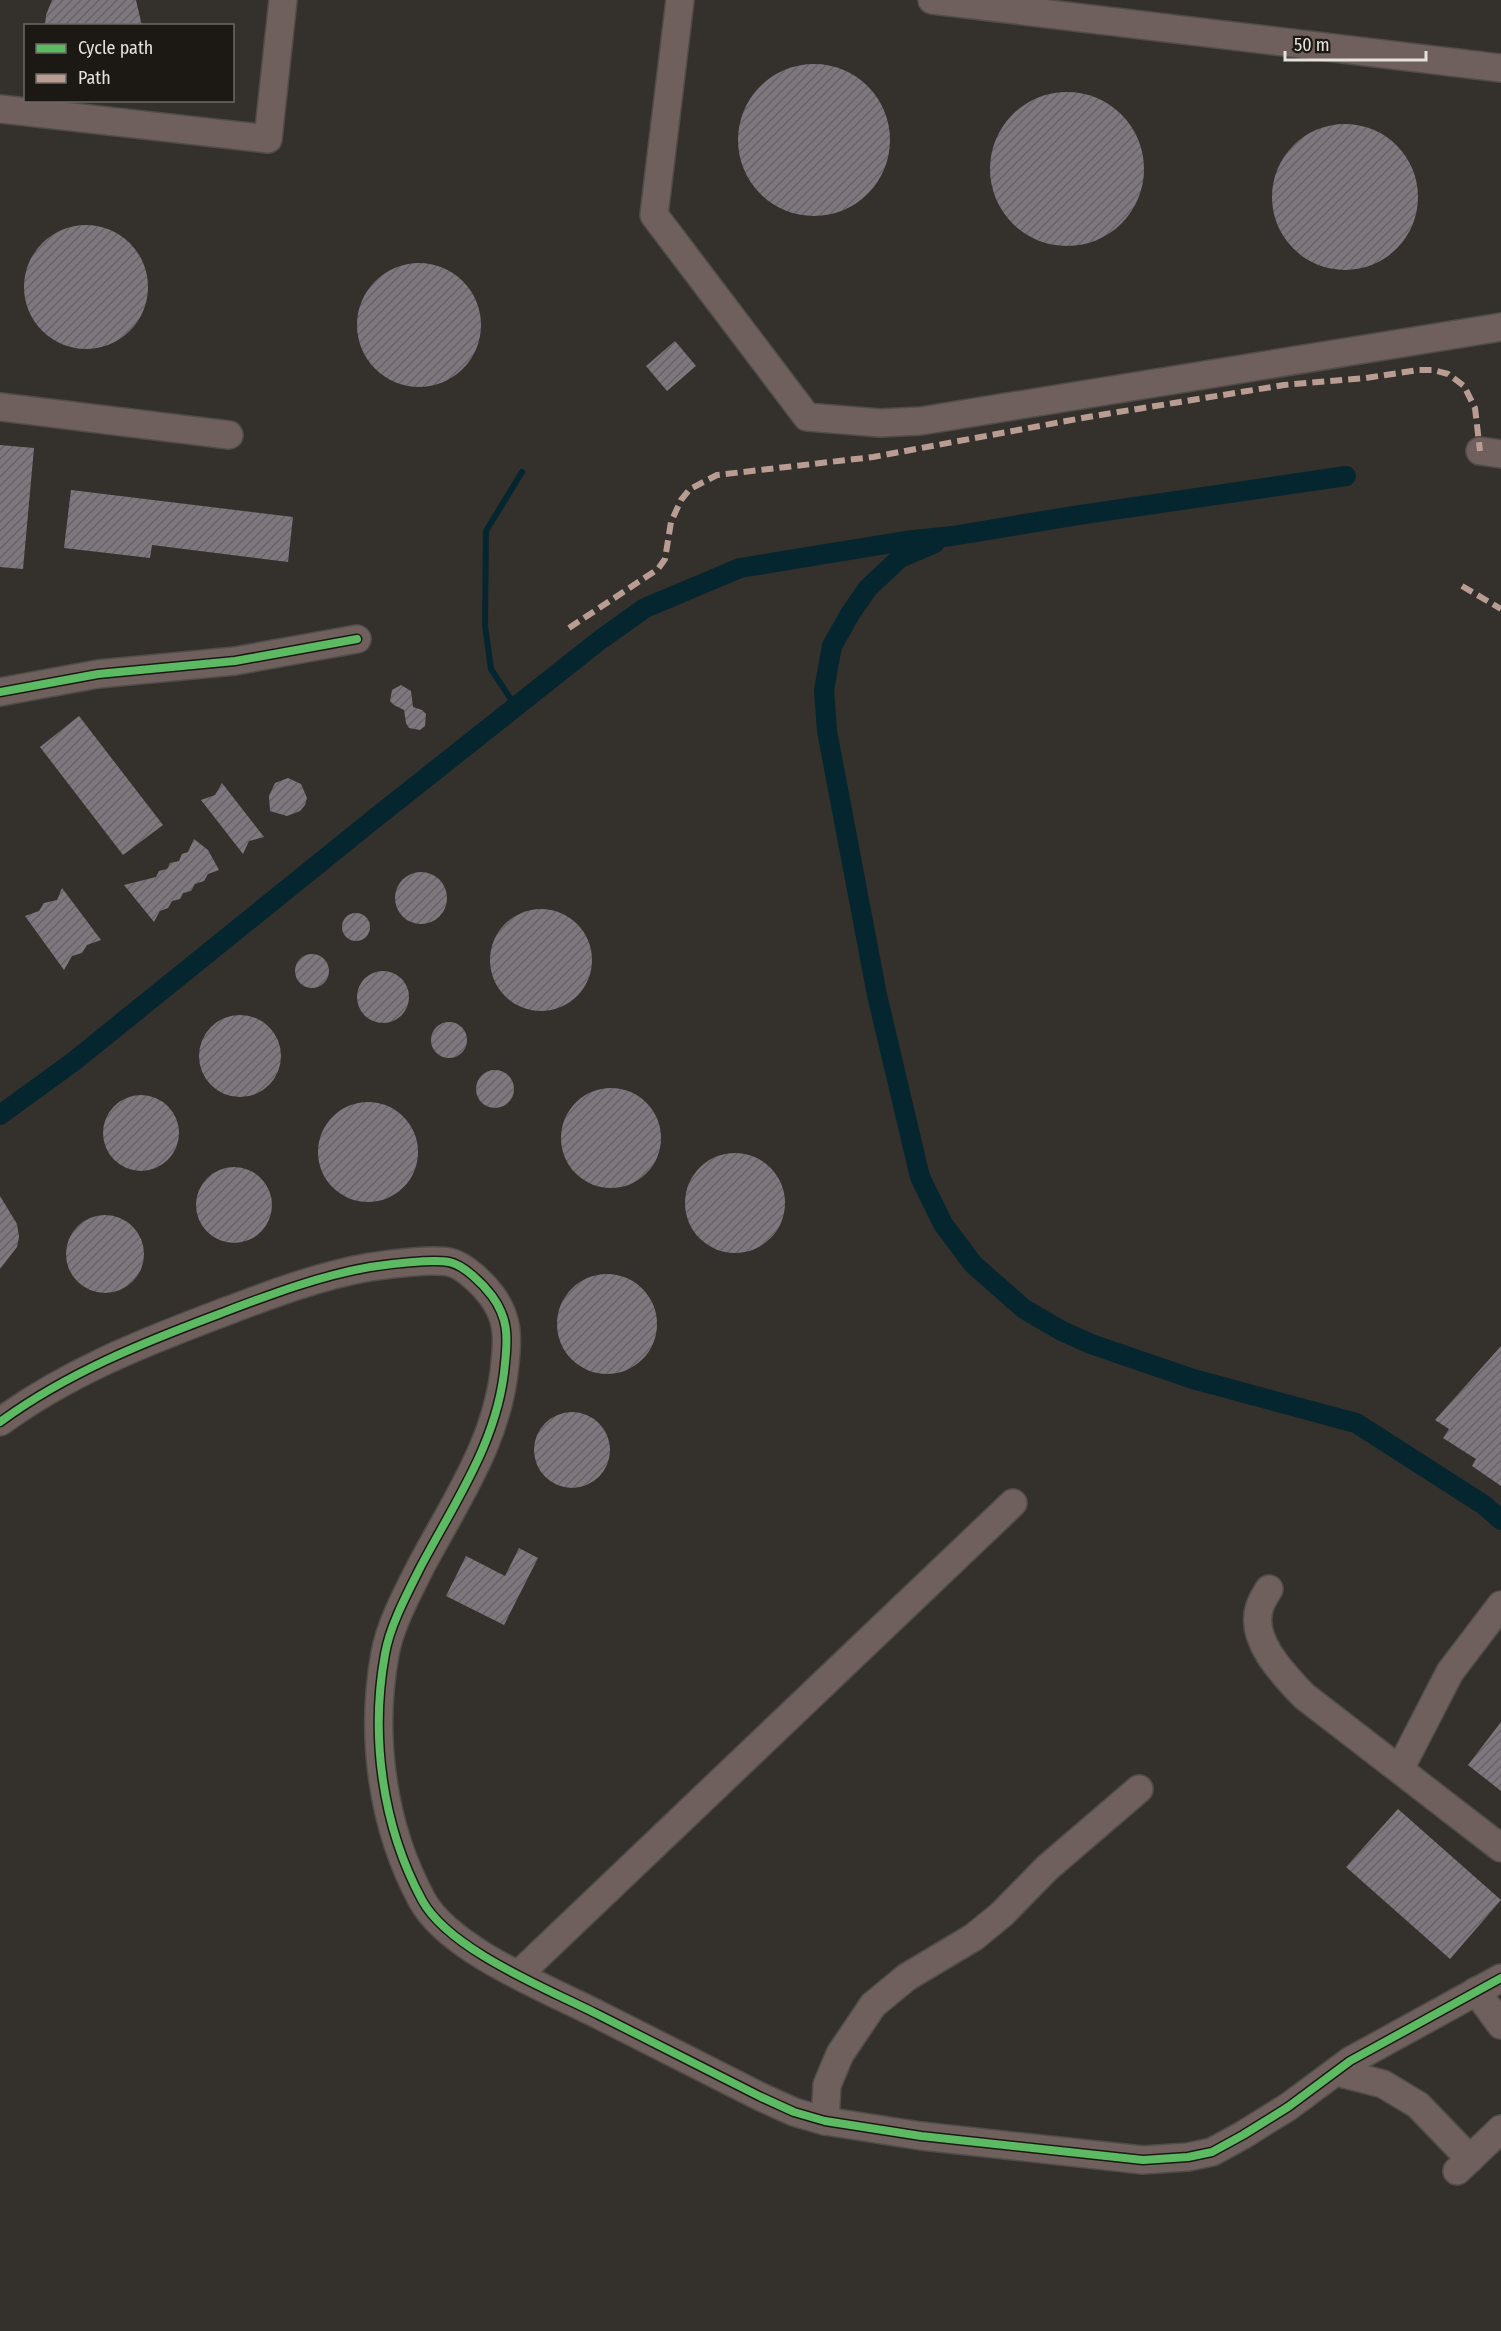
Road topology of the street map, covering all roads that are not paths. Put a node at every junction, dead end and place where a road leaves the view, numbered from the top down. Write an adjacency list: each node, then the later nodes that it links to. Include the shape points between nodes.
1 (283, 0): 5 (street, via 267,139)
2 (680, 0): 6 (street, via 654,215 807,417 880,423 921,421)
3 (932, 0): 4 (street)
4 (1501, 68)
5 (0, 109)
6 (1501, 327)
7 (0, 407): 8 (street)
8 (229, 435)
9 (357, 639): 10 (street, via 235,661 98,674)
10 (0, 692)
11 (0, 1422): 18 (street, via 32,1399 97,1364 229,1310 339,1272 392,1263 452,1262 482,1283 502,1310 507,1338 503,1388 490,1436 408,1592 386,1650 378,1745 385,1796 400,1851 421,1899 461,1942)
12 (1013, 1503): 18 (street)
13 (1269, 1589): 15 (street, via 1259,1608 1258,1629 1268,1654 1304,1696)
14 (1501, 1605): 15 (street, via 1450,1672)
15 (1400, 1769): 17 (street)
16 (1139, 1789): 23 (street, via 975,1937 907,1977 873,2005 840,2054 827,2085)
17 (1501, 1848)
18 (519, 1974): 23 (street, via 761,2097)
19 (1501, 1978): 20 (street)
20 (1476, 1991): 21 (street); 22 (street)
21 (1501, 2025)
22 (1336, 2072): 23 (street, via 1243,2135 1212,2152 1188,2157 1143,2160 1088,2155); 24 (street, via 1383,2084 1418,2104 1463,2165)
23 (825, 2121)
24 (1501, 2129)

